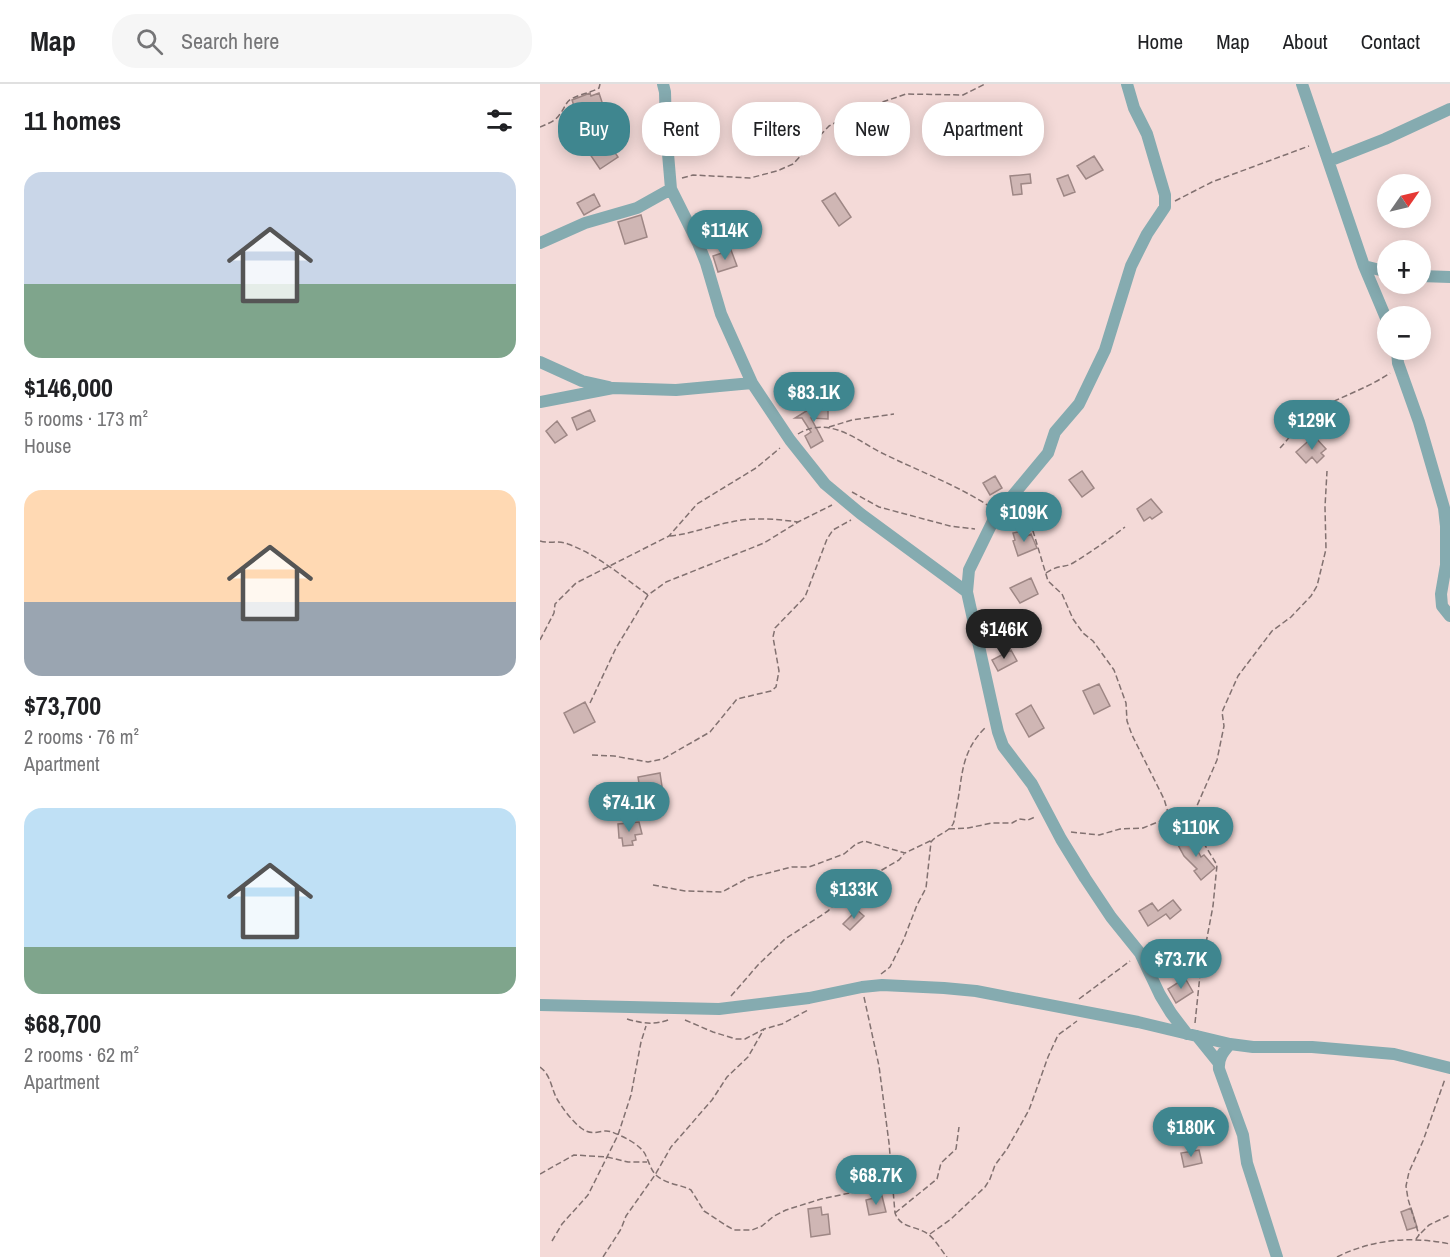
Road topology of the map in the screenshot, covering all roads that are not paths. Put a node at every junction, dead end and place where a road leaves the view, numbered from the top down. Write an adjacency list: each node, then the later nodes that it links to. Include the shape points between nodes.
1 (663, 84): 6 (street)
2 (1127, 84): 18 (street, via 1147,134 1165,207 1131,266 1105,350 1079,404 1055,432 1047,453 995,518)
3 (1302, 84): 5 (street)
4 (1450, 109): 5 (street)
5 (1329, 161): 8 (street)
6 (671, 186): 7 (street, via 637,208 585,223); 15 (street, via 698,243 721,314)
7 (540, 243)
8 (1364, 266): 9 (street); 12 (street)
9 (1377, 269)
10 (1431, 276): 11 (street)
11 (1450, 277)
12 (1381, 306)
13 (1398, 360): 21 (street, via 1444,508 1446,566 1441,594 1442,606)
14 (540, 362): 16 (street, via 582,381)
15 (752, 383): 16 (street, via 676,390); 19 (street, via 825,484 844,494 861,514)
16 (613, 388): 17 (street)
17 (540, 402)
18 (969, 570): 19 (street); 20 (street)
19 (948, 577): 20 (street)
20 (967, 592): 23 (street, via 1003,746 1032,784 1061,839 1111,916 1140,953 1171,1013)
21 (1450, 616)
22 (540, 1005): 23 (street, via 719,1009 867,987 944,988)
23 (1192, 1035): 24 (street); 25 (street)
24 (1230, 1044): 25 (street); 26 (street, via 1394,1054)
25 (1218, 1062): 27 (street)
26 (1450, 1068)
27 (1277, 1257)

